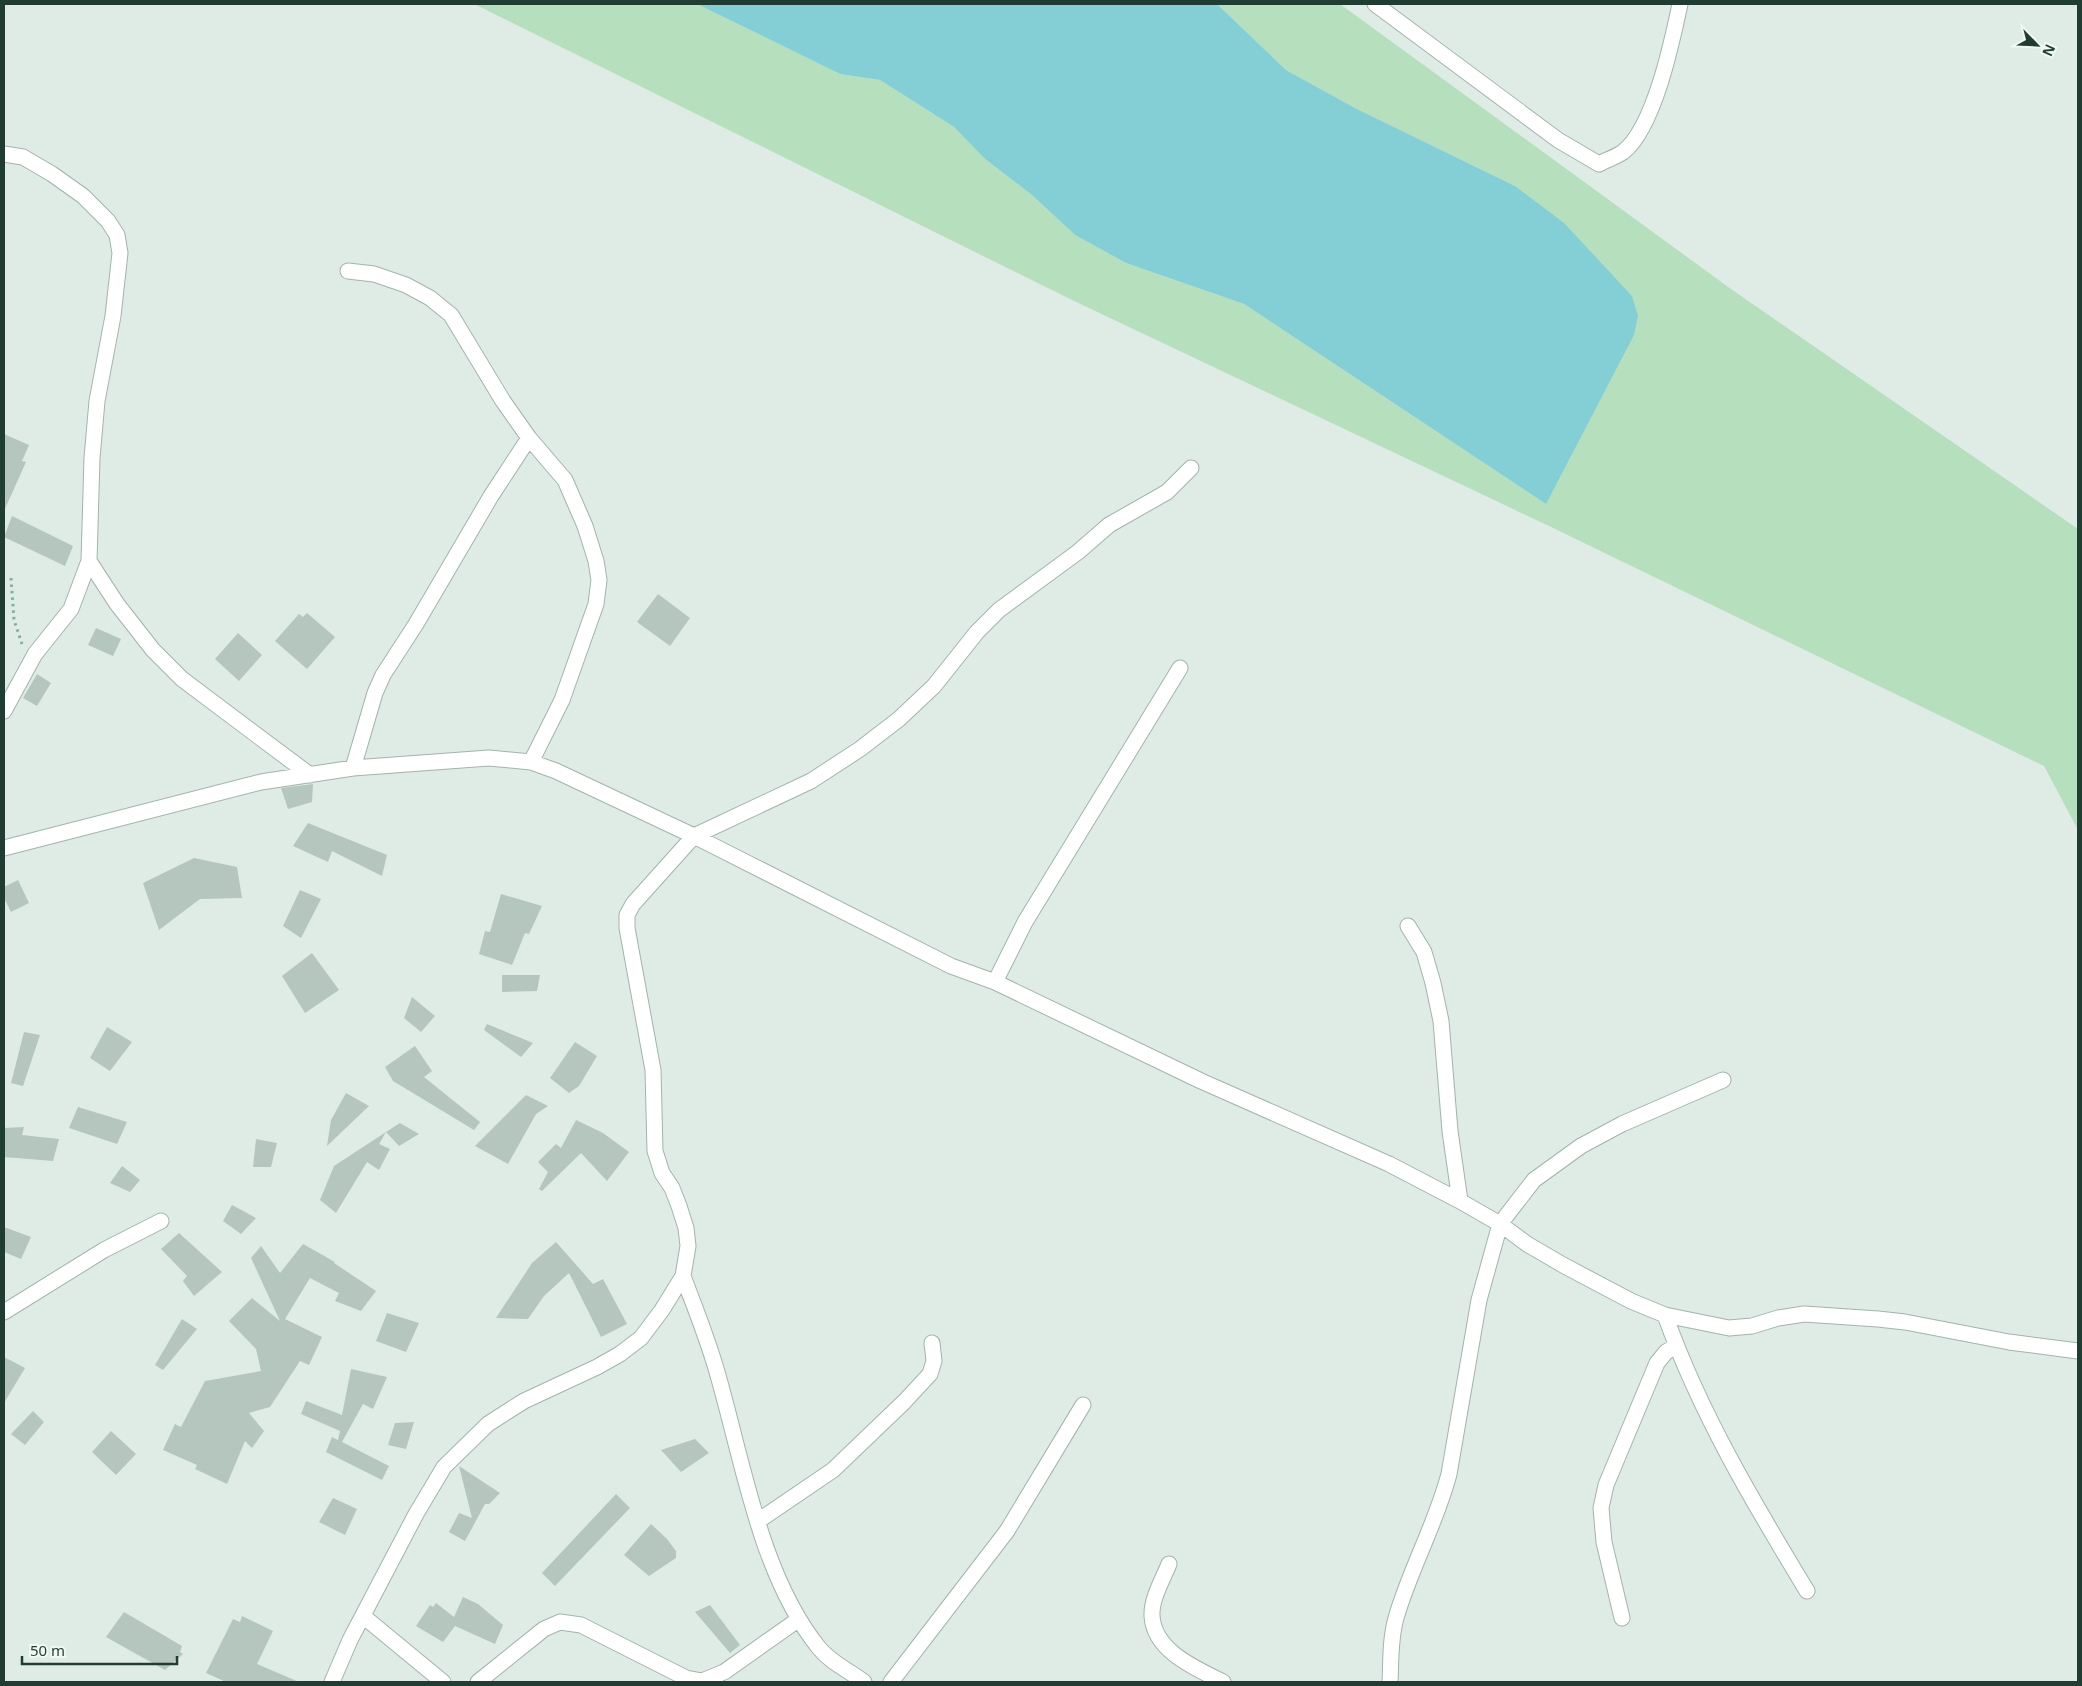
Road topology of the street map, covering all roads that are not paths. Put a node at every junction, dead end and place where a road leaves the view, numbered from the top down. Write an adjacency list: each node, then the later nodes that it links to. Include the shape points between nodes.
1 (1374, 4): 2 (street, via 1558,140 1599,164 1623,152 1643,126 1670,53)
2 (1680, 4)
3 (4, 154): 7 (street, via 23,157 52,174 83,196 117,234 120,253 113,316 97,401)
4 (348, 271): 5 (street, via 374,274 406,286 430,298 451,315)
5 (529, 438): 10 (street, via 565,480 585,526 599,580 596,604 562,700); 11 (street, via 383,675)
6 (1191, 468): 13 (street, via 1166,492 1109,525 999,610 934,686 860,749 811,781)
7 (89, 561): 9 (street, via 71,609 35,654); 12 (street, via 116,604 153,650 182,679)
8 (1180, 668): 16 (street, via 1025,922)
9 (4, 712)
10 (531, 762): 11 (street, via 489,758); 13 (street)
11 (353, 768): 12 (street)
12 (310, 775): 14 (street, via 261,782)
13 (694, 836): 16 (street, via 951,966); 21 (street, via 626,915 653,1070 655,1151 662,1173 680,1206 686,1228 688,1246)
14 (4, 848)
15 (1408, 926): 18 (street, via 1424,952 1434,983)
16 (995, 982): 18 (street, via 1201,1081 1390,1164)
17 (1723, 1080): 20 (street, via 1622,1124 1581,1146 1534,1180)
18 (1460, 1201): 20 (street)
19 (161, 1221): 22 (street, via 104,1250)
20 (1500, 1224): 23 (street, via 1526,1244 1563,1265); 40 (street, via 1479,1300 1449,1474 1396,1618)
21 (683, 1276): 28 (street, via 717,1370); 31 (street, via 641,1338 597,1367 524,1401 488,1424 444,1467)
22 (4, 1312)
23 (1665, 1315): 25 (street); 26 (street, via 1729,1328 1804,1314 1878,1319 2010,1342)
24 (932, 1343): 28 (street, via 934,1361 930,1374 904,1402 833,1470)
25 (1676, 1346): 30 (street, via 1730,1459); 32 (street, via 1657,1363 1609,1476 1601,1508 1604,1542)
26 (2078, 1350)
27 (1083, 1405): 38 (street, via 1007,1531)
28 (758, 1521): 33 (street, via 775,1569)
29 (1170, 1564): 39 (street, via 1152,1614 1159,1638 1179,1658)
30 (1807, 1591)
31 (362, 1616): 34 (street); 35 (street)
32 (1622, 1618)
33 (799, 1619): 36 (street, via 724,1672 702,1681 678,1675 581,1624 560,1622 544,1629); 37 (street, via 820,1650)
34 (332, 1682)
35 (443, 1682)
36 (478, 1682)
37 (864, 1682)
38 (891, 1682)
39 (1222, 1682)
40 (1390, 1682)

